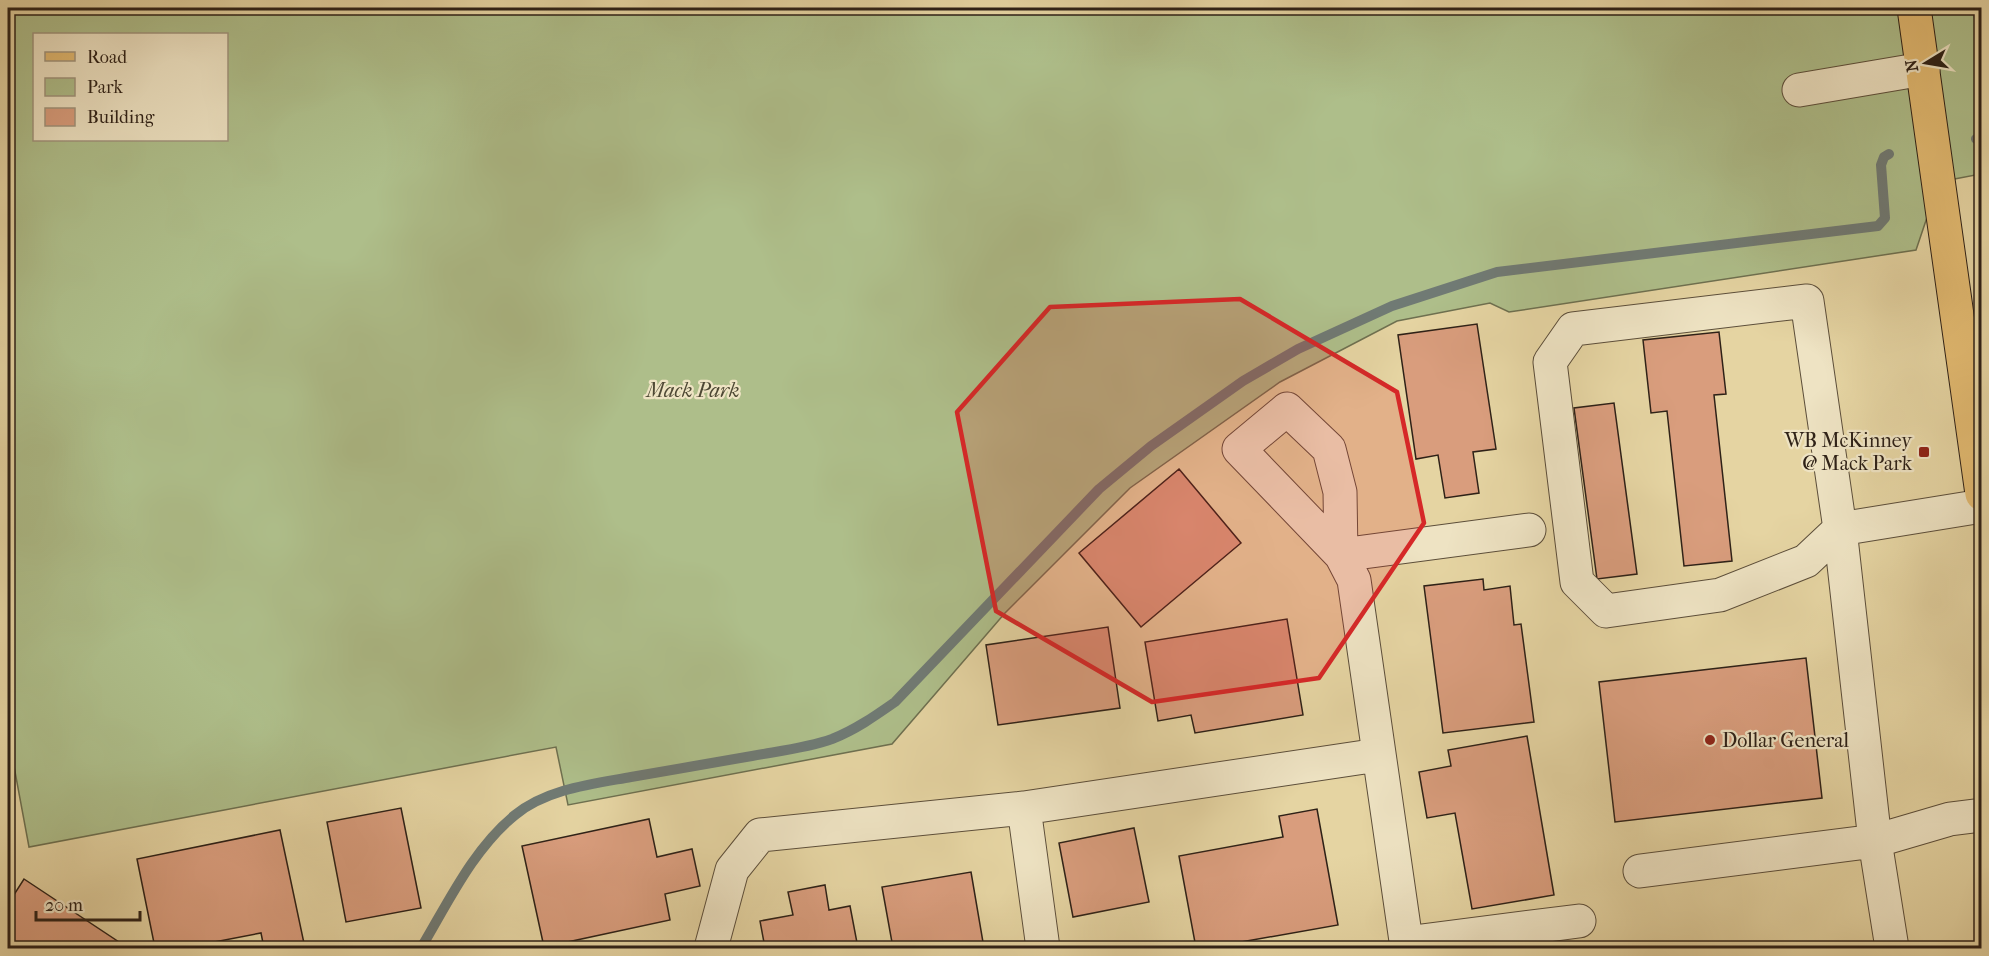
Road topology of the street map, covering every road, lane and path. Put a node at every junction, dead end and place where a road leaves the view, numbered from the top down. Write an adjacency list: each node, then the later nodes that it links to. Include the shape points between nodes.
1 (1914, 8): 2 (main road)
2 (1923, 69): 3 (lane); 4 (main road)
3 (1799, 90)
4 (1982, 494)
5 (1982, 506): 6 (lane)
6 (1840, 529): 6 (lane, via 1806,561 1720,595 1606,611 1577,582 1550,362 1573,329 1807,301); 11 (lane)
7 (1529, 530): 8 (lane, via 1341,555 1354,580)
8 (1378, 755): 9 (lane); 14 (lane)
9 (1024, 808): 15 (lane, via 760,835 732,870); 16 (lane)
10 (1982, 815): 11 (lane, via 1950,819)
11 (1875, 841): 12 (lane); 17 (lane)
12 (1640, 871)
13 (1579, 921): 14 (lane)
14 (1406, 946)
15 (711, 948)
16 (1043, 948)
17 (1892, 948)

